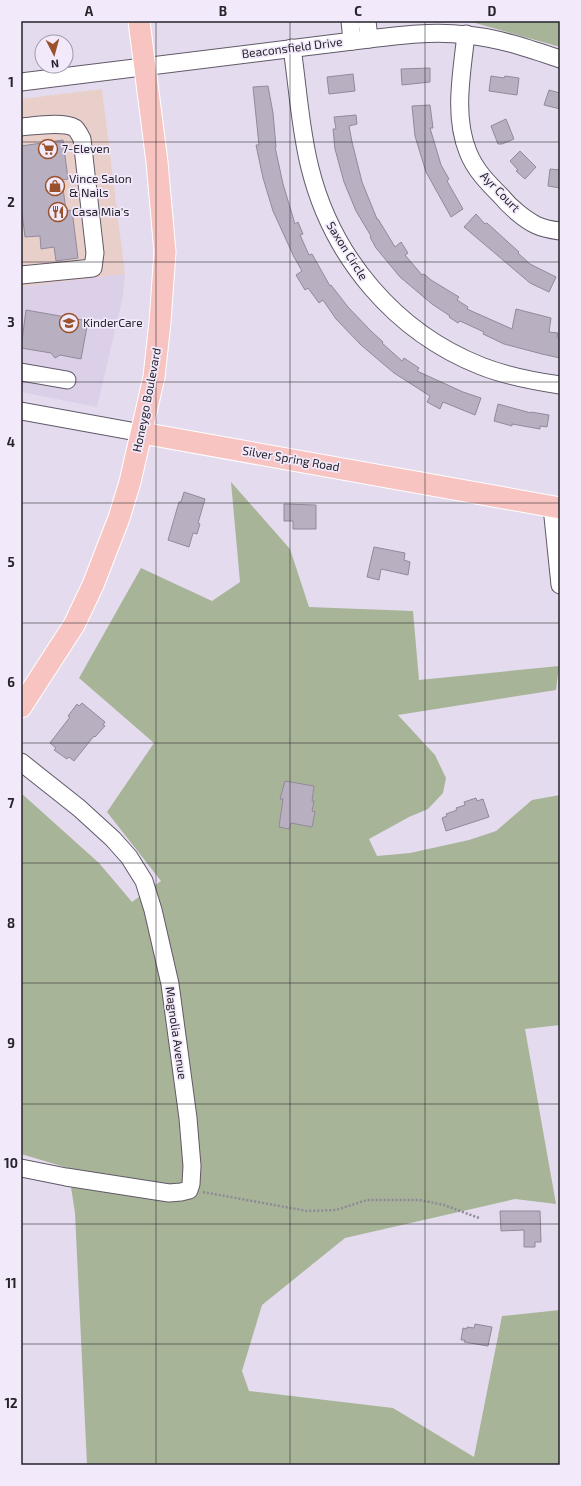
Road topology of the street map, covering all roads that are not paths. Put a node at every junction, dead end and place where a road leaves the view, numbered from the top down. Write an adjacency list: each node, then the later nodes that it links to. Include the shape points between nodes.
1 (139, 21): 9 (main road, Honeygo Boulevard)
2 (350, 21): 6 (street)
3 (367, 21): 5 (street)
4 (466, 34): 5 (street, Beaconsfield Drive, via 423,33); 8 (street, Beaconsfield Drive, via 495,39); 12 (street, Ayr Court, via 459,108 468,153 483,178 507,204 536,225)
5 (369, 38): 6 (street, Beaconsfield Drive)
6 (352, 41): 7 (street, Beaconsfield Drive)
7 (292, 48): 9 (street, Beaconsfield Drive); 16 (street, Saxon Circle, via 308,161 318,195 327,220 340,244 367,282 412,328 456,355 505,374)
8 (560, 58)
9 (144, 66): 10 (street, Beaconsfield Drive); 18 (main road, Honeygo Boulevard, via 157,162 165,252 154,377)
10 (21, 82)
11 (21, 127): 13 (street, via 70,126 76,129 82,138 95,253 93,268)
12 (560, 231)
13 (21, 274)
14 (21, 372): 15 (street)
15 (67, 380)
16 (560, 385)
17 (21, 411): 18 (street, Silver Spring Road)
18 (142, 433): 19 (main road, Silver Spring Road); 21 (main road, Honeygo Boulevard, via 119,518 93,585 74,625)
19 (556, 507): 20 (street)
20 (560, 585)
21 (21, 707)
22 (21, 762): 23 (street, Magnolia Avenue, via 113,839 129,857 144,881 170,984 188,1118 192,1184 189,1190 169,1193)
23 (21, 1168)

